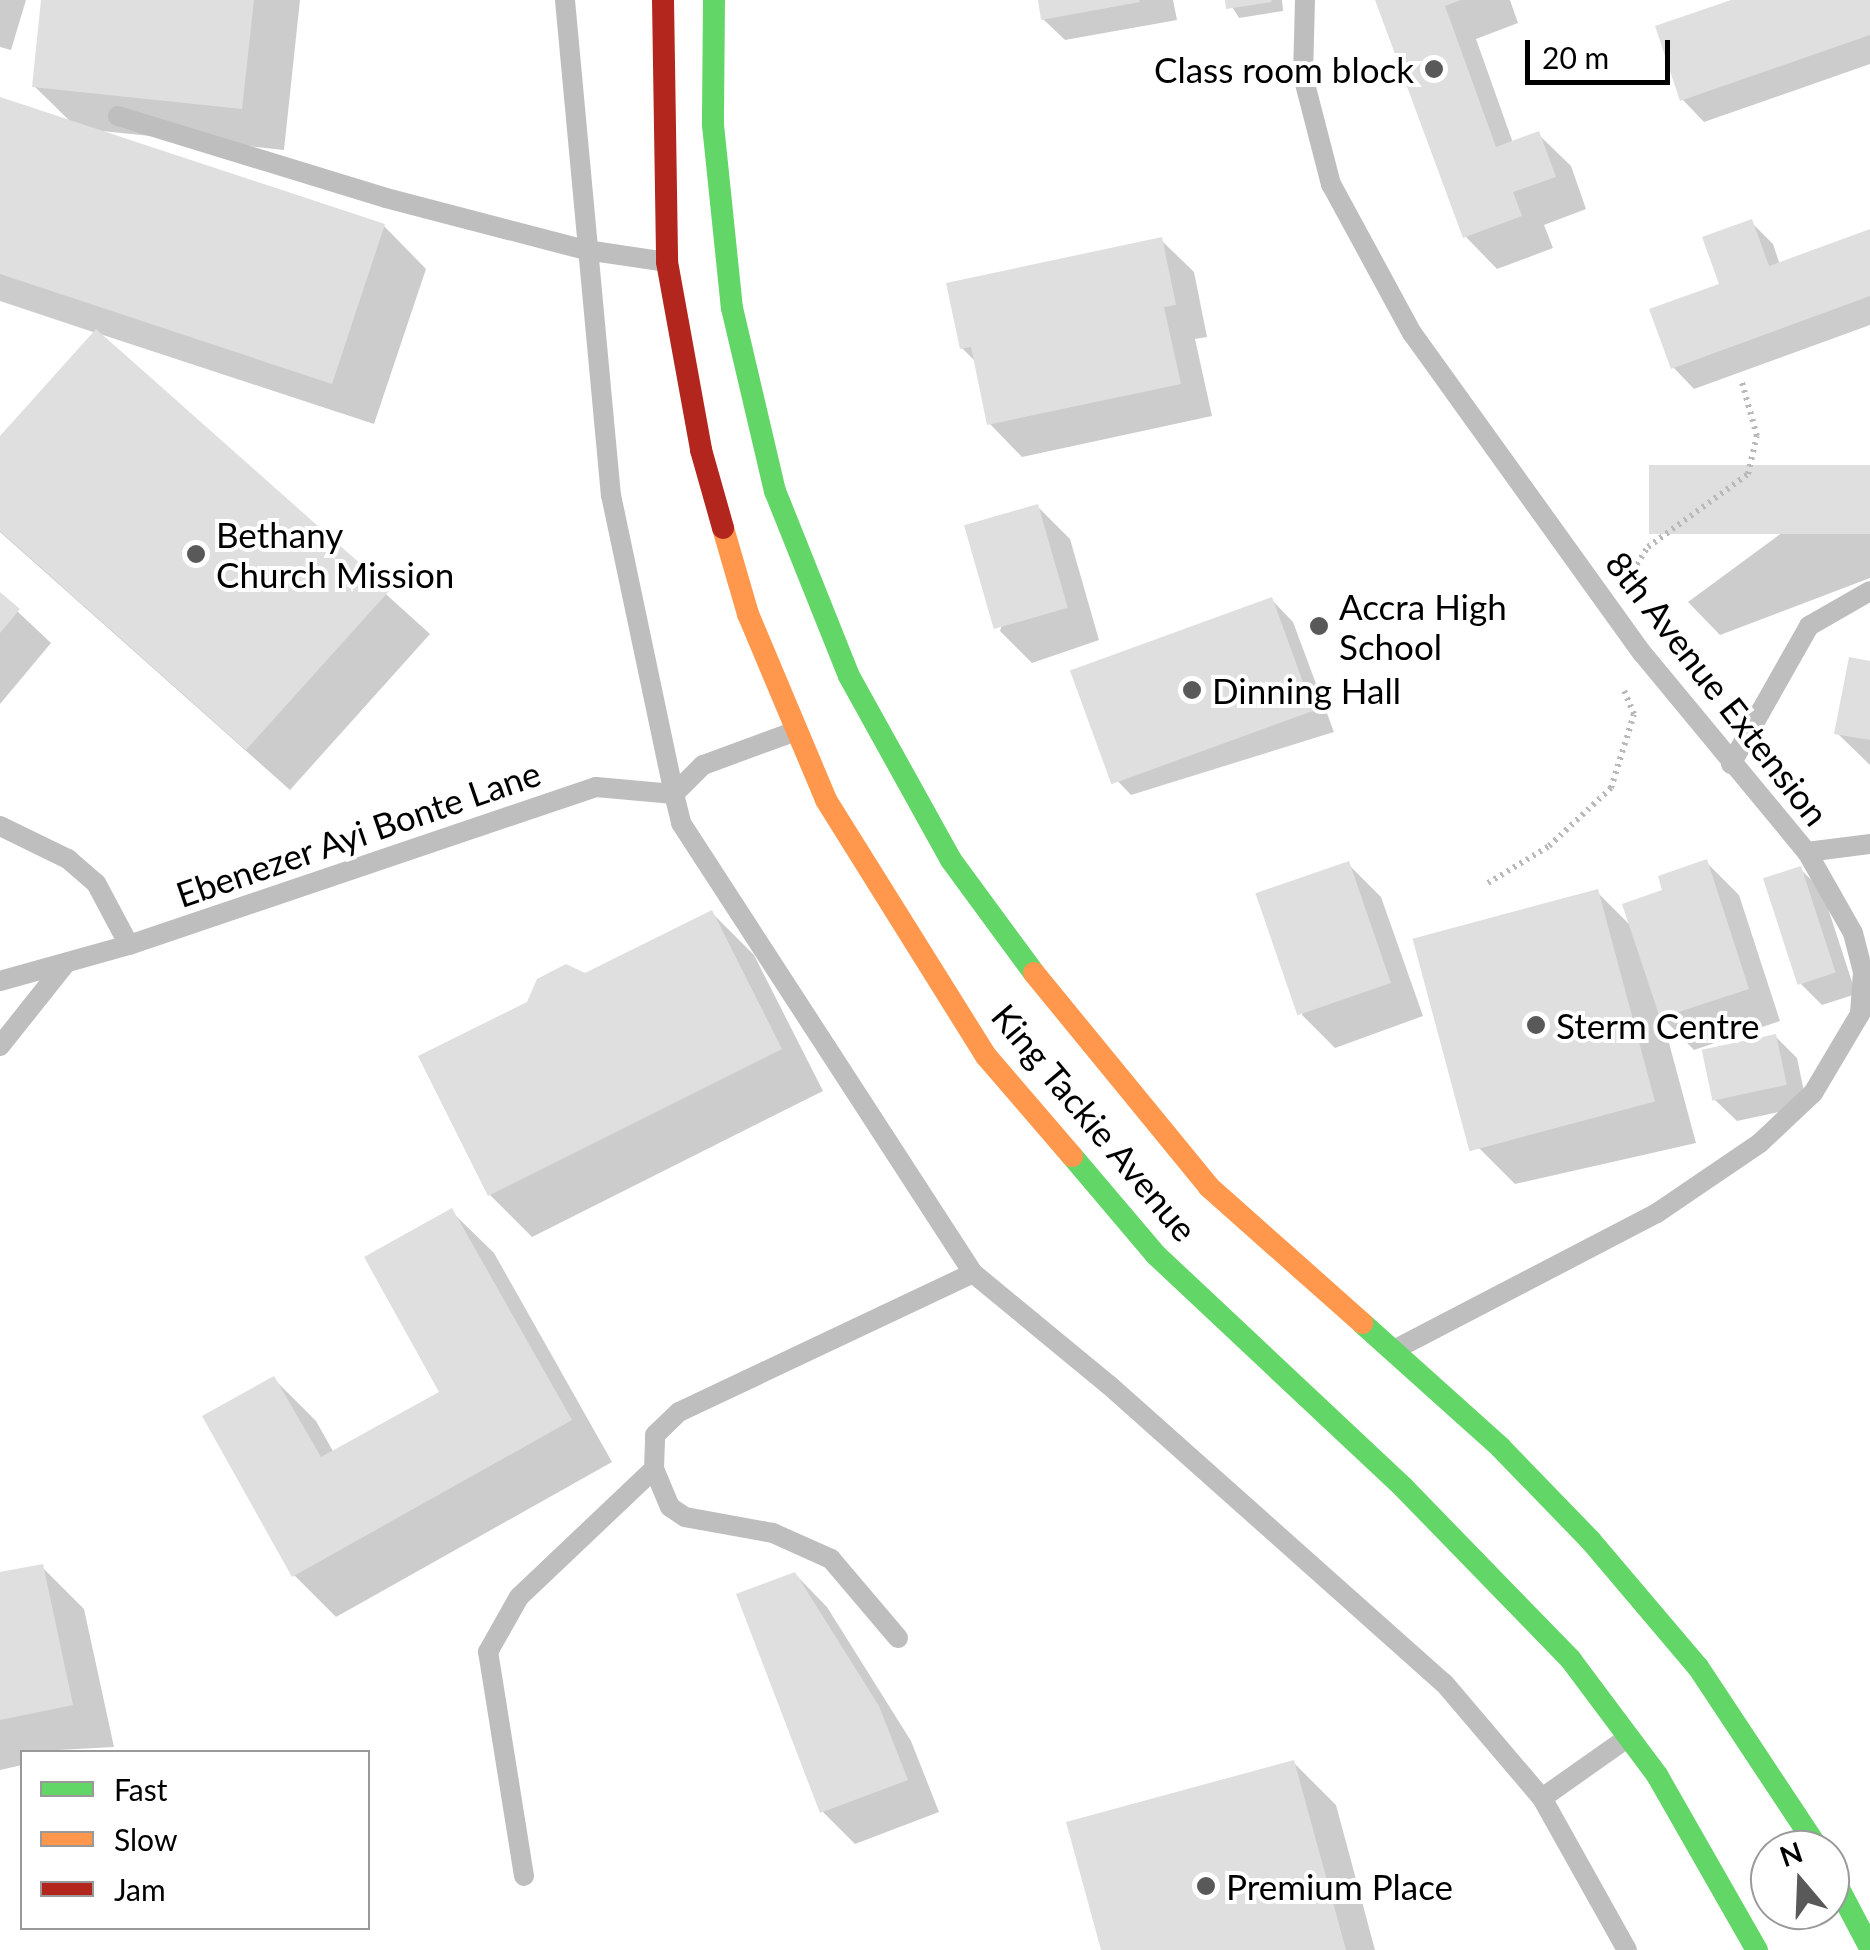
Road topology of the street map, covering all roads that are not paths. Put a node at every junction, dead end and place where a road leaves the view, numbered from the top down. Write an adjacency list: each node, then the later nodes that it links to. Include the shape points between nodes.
1 (565, 0): 6 (lane)
2 (663, 0): 7 (main road, King Tackie Avenue)
3 (714, 0): 21 (main road, King Tackie Avenue, via 713,125 732,308 775,491 849,676 951,860 1077,1031 1209,1187)
4 (1305, 0): 10 (lane, 8th Avenue Extension, via 1302,76 1331,184 1412,333 1643,654)
5 (118, 116): 6 (lane)
6 (586, 250): 7 (lane); 11 (lane, via 611,496)
7 (667, 262): 9 (main road, King Tackie Avenue, via 701,450 748,614)
8 (1870, 590): 10 (lane, via 1809,626)
9 (797, 731): 11 (lane, via 704,765); 24 (main road, King Tackie Avenue, via 826,800 986,1056 1156,1255 1416,1500 1572,1660)
10 (1731, 764): 14 (lane, 8th Avenue Extension)
11 (674, 794): 15 (lane, Ebenezer Ayi Bonte Lane, via 596,787); 20 (lane, via 682,823)
12 (0, 826): 15 (lane, via 68,859 96,884)
13 (1870, 844): 14 (lane)
14 (1807, 852): 18 (lane, 8th Avenue Extension, via 1853,933)
15 (129, 945): 16 (lane, Ebenezer Ayi Bonte Lane)
16 (66, 963): 17 (lane, Ebenezer Ayi Bonte Lane); 19 (lane)
17 (0, 981)
18 (1865, 1012): 21 (lane, 8th Avenue Extension, via 1813,1093 1760,1143 1658,1213)
19 (0, 1046)
20 (972, 1273): 22 (lane, via 679,1412 655,1435); 25 (lane, via 1110,1385 1444,1683)
21 (1392, 1352): 26 (main road, King Tackie Avenue, via 1500,1447 1627,1583 1698,1666)
22 (654, 1469): 23 (lane, via 670,1507 685,1517 773,1533 830,1560); 27 (lane, via 519,1598 488,1652)
23 (898, 1638)
24 (1629, 1736): 25 (lane); 31 (main road, King Tackie Avenue)
25 (1542, 1798): 30 (lane)
26 (1805, 1830)
27 (524, 1876)
28 (1850, 1910): 29 (main road)
29 (1870, 1948)
30 (1627, 1950)
31 (1757, 1950)

